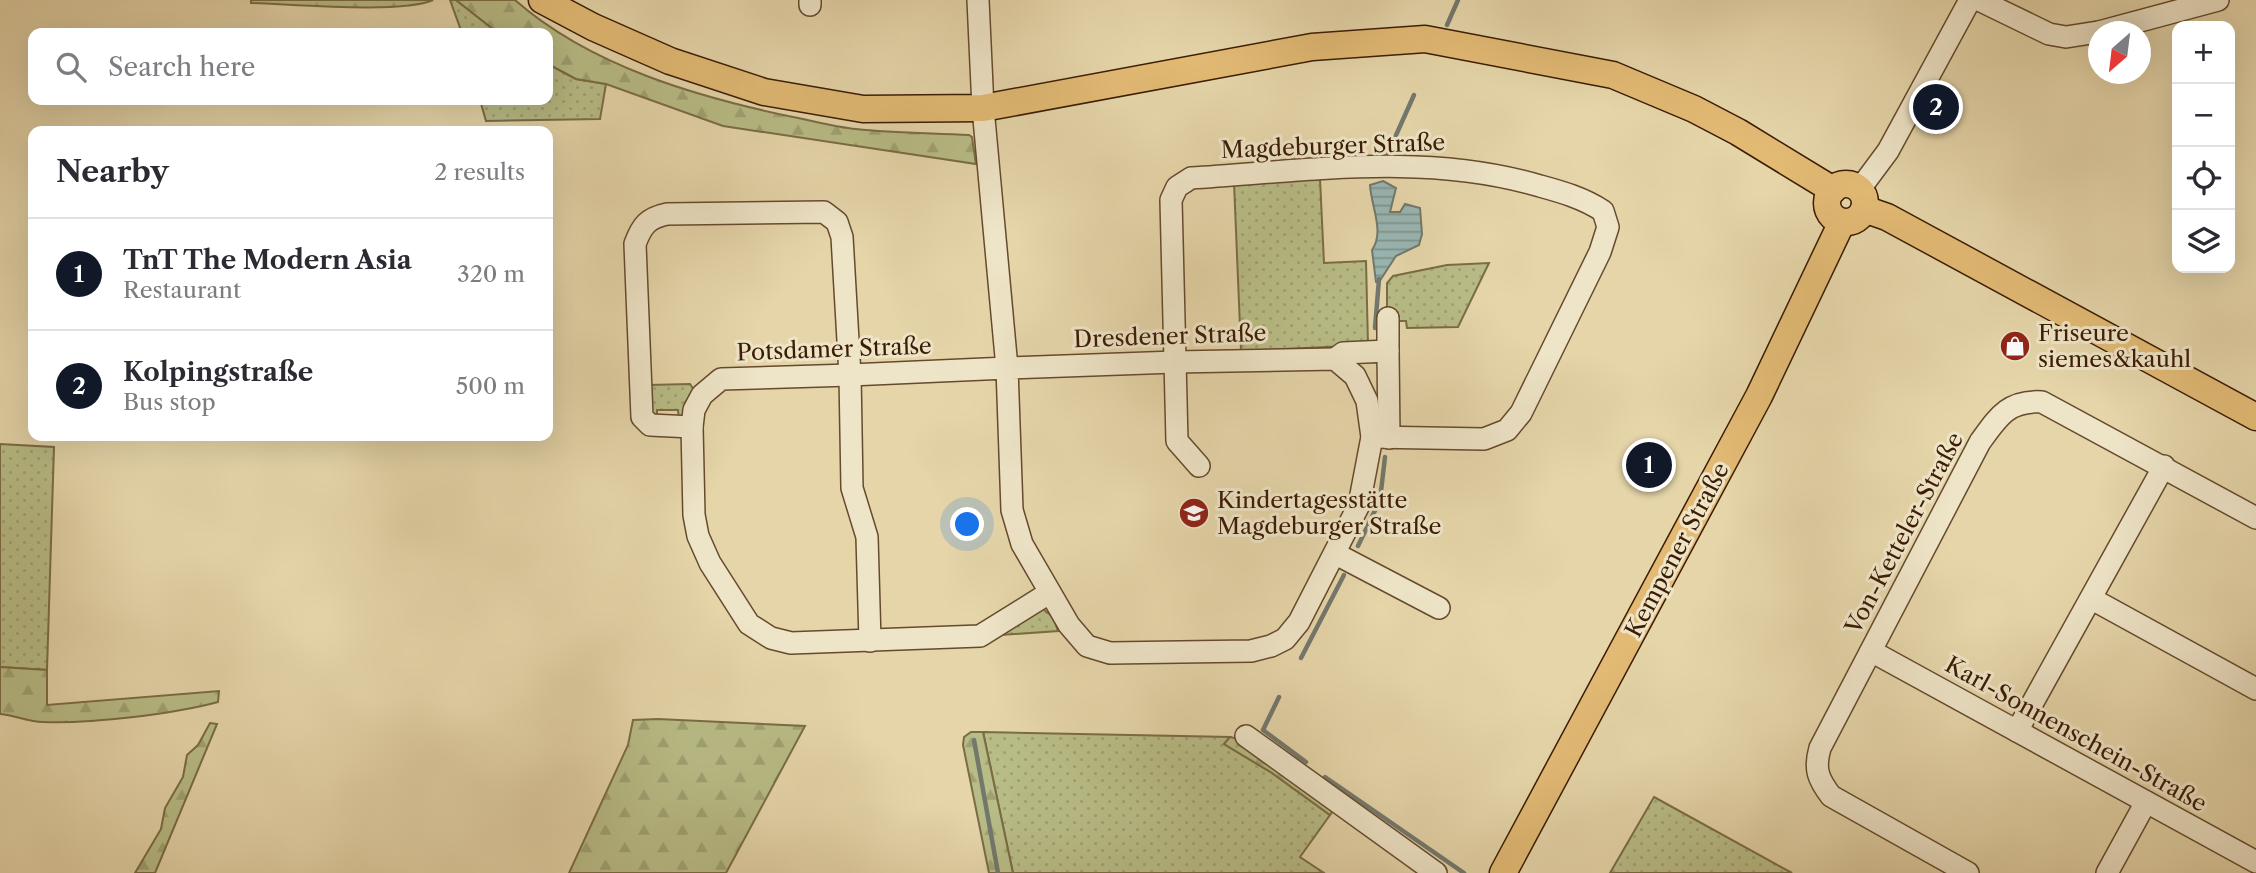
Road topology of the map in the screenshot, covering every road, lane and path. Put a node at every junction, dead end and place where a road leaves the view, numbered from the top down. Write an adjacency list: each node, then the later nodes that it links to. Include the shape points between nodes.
1 (542, 0): 8 (main road, via 670,61 764,92 863,109)
2 (978, 0): 8 (street)
3 (1970, 0): 9 (street, Kempener Straße)
4 (1979, 0): 7 (street, via 2049,34)
5 (2218, 0): 6 (street)
6 (2140, 21)
7 (2088, 34)
8 (983, 108): 9 (main road, via 1312,47 1425,39 1613,75 1694,109 1833,190 1828,199 1833,217); 14 (street)
9 (1855, 207): 16 (main road, via 1887,217); 34 (main road, Kempener Straße)
10 (1388, 318): 11 (street)
11 (1388, 351): 12 (street, Dresdener Straße, via 1343,353); 18 (street)
12 (1335, 359): 13 (street, Dresdener Straße); 18 (street, via 1355,376)
13 (1175, 362): 14 (street, Dresdener Straße); 18 (street, Magdeburger Straße, via 1171,200 1178,187 1191,178 1402,165 1458,167 1585,199 1604,211 1608,227 1600,251 1521,413 1507,430 1484,439); 19 (street, Magdeburger Straße, via 1177,441)
14 (1007, 369): 15 (street, Potsdamer Straße); 23 (street, via 1012,510 1022,544)
15 (850, 375): 17 (street, Potsdamer Straße, via 721,379 702,395); 17 (street, via 842,237 837,222 824,212 805,211 653,217 635,243 642,417 650,425); 26 (street, via 852,488 867,537)
16 (2256, 417)
17 (692, 426): 26 (street, Potsdamer Straße, via 698,536 748,624 771,638 791,643)
18 (1380, 438): 22 (street, via 1359,505)
19 (1199, 466)
20 (2164, 466): 21 (street, Von-Ketteler-Straße); 24 (street); 27 (street, Von-Ketteler-Straße, via 2042,402 2006,408 1980,442)
21 (2256, 518)
22 (1336, 554): 23 (street, via 1285,639 1251,650 1110,653 1087,646); 25 (street)
23 (1049, 593): 26 (street, Potsdamer Straße, via 980,636)
24 (2092, 599): 28 (street); 29 (street)
25 (1440, 608)
26 (870, 641)
27 (1871, 651): 29 (street, Karl-Sonnenschein-Straße); 35 (street, Von-Ketteler-Straße, via 1820,748 1815,763 1819,780 1847,807)
28 (2256, 689)
29 (2017, 731): 31 (street, Karl-Sonnenschein-Straße)
30 (1246, 736): 33 (street)
31 (2146, 802): 32 (street, Karl-Sonnenschein-Straße); 36 (street)
32 (2256, 862)
33 (1436, 873)
34 (1503, 873)
35 (1968, 873)
36 (2107, 873)

